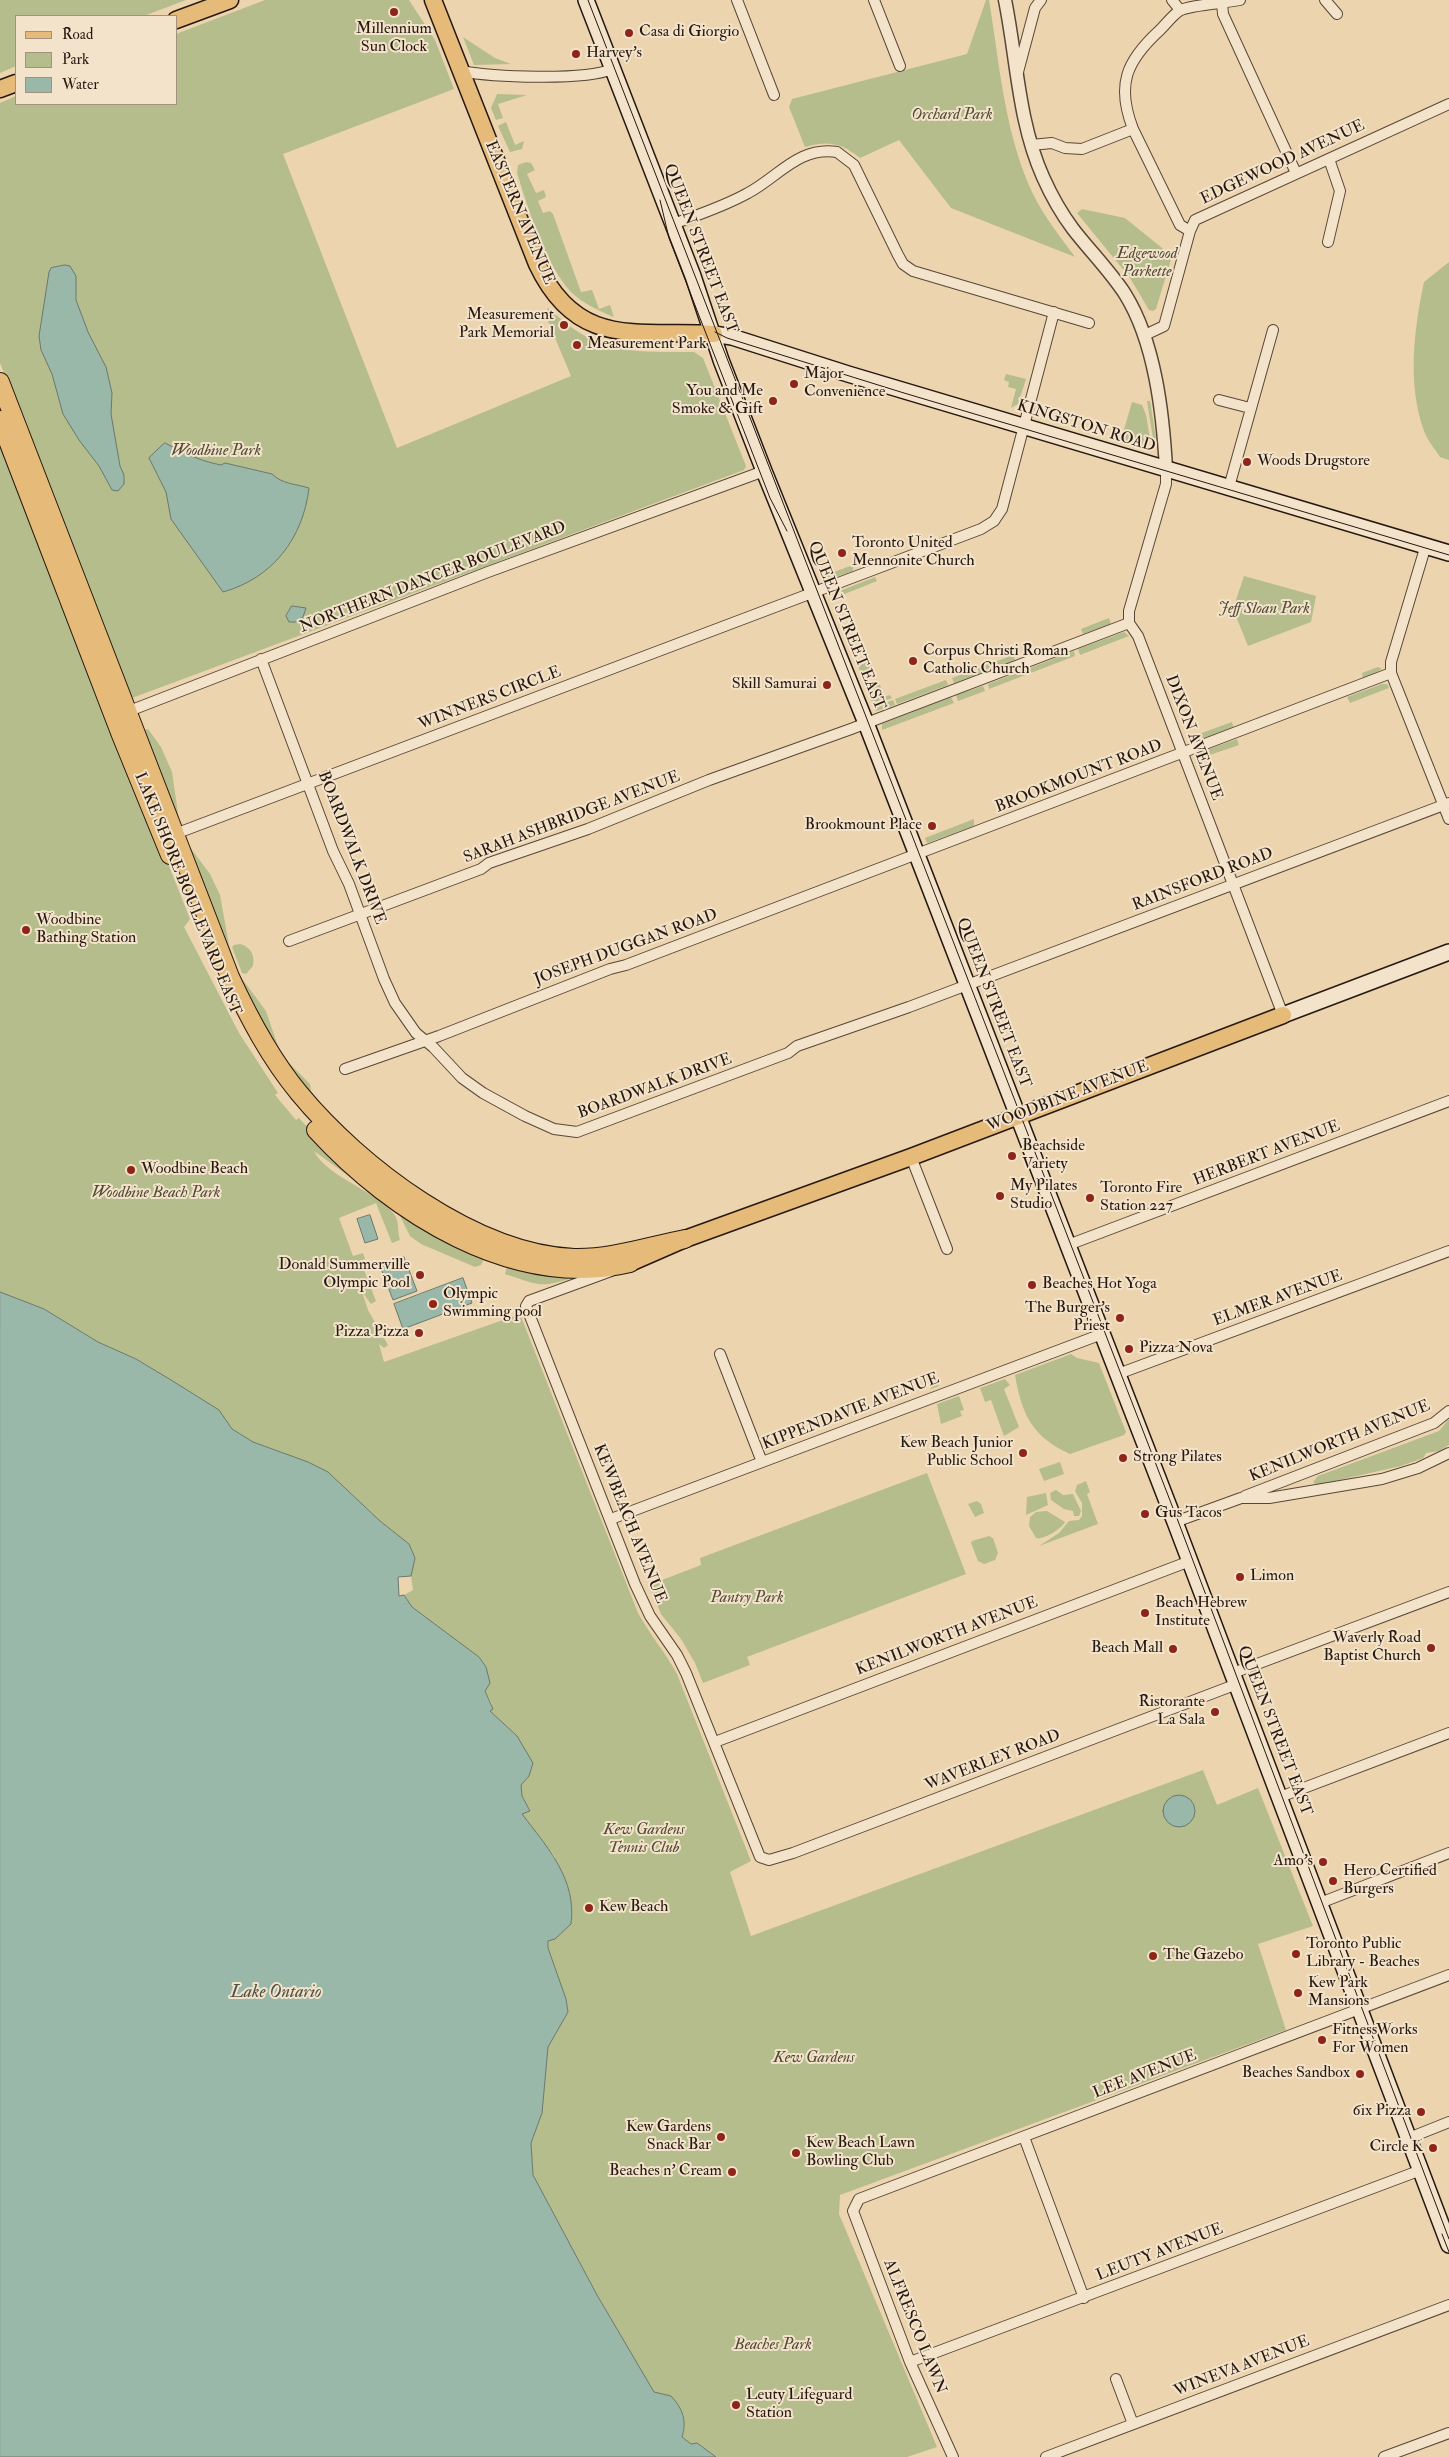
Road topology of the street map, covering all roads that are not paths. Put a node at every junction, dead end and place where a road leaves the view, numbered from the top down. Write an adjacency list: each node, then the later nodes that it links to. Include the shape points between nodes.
1 (230, 0): 15 (main road)
2 (420, 0): 16 (main road)
3 (433, 0): 16 (main road, EASTERN AVENUE)
4 (586, 0): 18 (main road, QUEEN STREET EAST)
5 (737, 0): 23 (street)
6 (874, 0): 17 (street)
7 (1005, 0): 20 (street)
8 (1172, 0): 13 (street)
9 (1240, 0): 12 (street)
10 (1325, 0): 14 (street)
11 (1035, 3): 20 (street)
12 (1222, 3): 13 (street); 28 (street, via 1223,14)
13 (1180, 10): 25 (street, via 1140,49 1130,66 1124,102)
14 (1337, 14)
15 (178, 19)
16 (446, 31): 19 (main road, EASTERN AVENUE)
17 (900, 66)
18 (612, 69): 19 (street, via 601,74 541,76 482,75); 29 (main road, QUEEN STREET EAST)
19 (461, 71): 35 (main road, EASTERN AVENUE, via 537,264 549,288 562,302 584,319 619,332)
20 (1017, 75): 26 (street)
21 (15, 83): 22 (main road)
22 (0, 89)
23 (774, 95)
24 (1449, 104): 27 (street, EDGEWOOD AVENUE)
25 (1133, 129): 26 (street, via 1082,149 1052,143); 30 (street, via 1180,225)
26 (1031, 145): 36 (street, via 1060,209 1117,283)
27 (1329, 159): 28 (street, EDGEWOOD AVENUE); 31 (street, via 1340,190)
28 (1296, 173): 30 (street, EDGEWOOD AVENUE, via 1196,220)
29 (673, 224): 32 (street, via 749,193 803,156 820,151 837,152 854,165 903,264 913,271); 35 (main road, QUEEN STREET EAST)
30 (1190, 231): 36 (street, via 1164,326)
31 (1328, 242)
32 (1054, 312): 33 (street); 41 (street, WINNERS CIRCLE)
33 (1089, 323)
34 (1273, 330): 39 (street)
35 (714, 334): 41 (main road, KINGSTON ROAD); 43 (main road, QUEEN STREET EAST)
36 (1145, 335): 42 (street, via 1152,361)
37 (0, 382): 51 (highway, LAKE SHORE BOULEVARD EAST)
38 (1219, 400): 39 (street)
39 (1250, 408): 44 (street)
40 (0, 420): 51 (highway, LAKE SHORE BOULEVARD EAST)
41 (1022, 426): 42 (main road, KINGSTON ROAD); 47 (street, WINNERS CIRCLE, via 1002,509 994,521 981,529)
42 (1166, 469): 44 (main road, KINGSTON ROAD); 48 (street, via 1166,484 1129,611)
43 (764, 471): 47 (main road, QUEEN STREET EAST); 49 (street, NORTHERN DANCER BOULEVARD)
44 (1229, 487): 45 (main road, KINGSTON ROAD)
45 (1426, 545): 46 (main road, KINGSTON ROAD); 50 (street, via 1391,662)
46 (1449, 553)
47 (815, 593): 52 (main road, QUEEN STREET EAST); 54 (street, WINNERS CIRCLE)
48 (1130, 623): 52 (street, SARAH ASHBRIDGE AVENUE); 53 (street, DIXON AVENUE)
49 (261, 659): 51 (street, NORTHERN DANCER BOULEVARD); 54 (street, BOARDWALK DRIVE)
50 (1391, 672): 53 (street, BROOKMOUNT ROAD); 55 (street)
51 (121, 714): 57 (highway, LAKE SHORE BOULEVARD EAST); 75 (highway, LAKE SHORE BOULEVARD EAST, via 230,1005 268,1070 320,1135 394,1199 472,1244 498,1255 523,1264 563,1270 594,1270)
52 (866, 723): 58 (main road, QUEEN STREET EAST); 60 (street, SARAH ASHBRIDGE AVENUE)
53 (1184, 753): 58 (street, BROOKMOUNT ROAD); 59 (street, DIXON AVENUE)
54 (310, 784): 57 (street, WINNERS CIRCLE); 60 (street, BOARDWALK DRIVE, via 333,851)
55 (1446, 804): 56 (street); 59 (street, RAINSFORD ROAD)
56 (1449, 819)
57 (175, 834): 74 (highway, LAKE SHORE BOULEVARD EAST, via 241,1000 260,1038 284,1074 353,1150 402,1188 505,1244 551,1256)
58 (916, 854): 63 (main road, QUEEN STREET EAST); 65 (street, JOSEPH DUGGAN ROAD)
59 (1233, 884): 63 (street, RAINSFORD ROAD); 64 (street, DIXON AVENUE)
60 (360, 914): 61 (street, SARAH ASHBRIDGE AVENUE); 65 (street, BOARDWALK DRIVE, via 390,993 416,1033)
61 (289, 941)
62 (1449, 952): 64 (main road, WOODBINE AVENUE)
63 (967, 985): 65 (street, BOARDWALK DRIVE, via 797,1046 674,1097 577,1132 554,1129 483,1093 462,1078); 68 (main road, QUEEN STREET EAST)
64 (1283, 1015): 68 (main road, WOODBINE AVENUE)
65 (425, 1040): 66 (street, JOSEPH DUGGAN ROAD)
66 (346, 1069)
67 (1449, 1101): 71 (street, HERBERT AVENUE)
68 (1018, 1116): 69 (main road, WOODBINE AVENUE); 71 (main road, QUEEN STREET EAST)
69 (911, 1157): 70 (main road, WOODBINE AVENUE); 72 (street)
70 (685, 1239): 74 (highway, WOODBINE AVENUE); 75 (main road, WOODBINE AVENUE)
71 (1068, 1245): 77 (main road, QUEEN STREET EAST)
72 (947, 1249)
73 (1449, 1251): 79 (street, ELMER AVENUE)
74 (607, 1256)
75 (630, 1263): 76 (street, WOODBINE AVENUE, via 529,1301)
76 (526, 1306): 84 (street, KEWBEACH AVENUE)
77 (1102, 1334): 79 (main road, QUEEN STREET EAST); 82 (street, KIPPENDAVIE AVENUE)
78 (720, 1354): 82 (street)
79 (1118, 1374): 85 (main road, QUEEN STREET EAST)
80 (1449, 1411): 83 (street, KENILWORTH AVENUE, via 1434,1423)
81 (1449, 1453): 83 (street, KENILWORTH AVENUE, via 1418,1468 1382,1478 1269,1498)
82 (762, 1462): 84 (street, KIPPENDAVIE AVENUE)
83 (1240, 1498): 85 (street, KENILWORTH AVENUE)
84 (611, 1519): 90 (street, KEWBEACH AVENUE, via 638,1592 682,1664)
85 (1175, 1522): 86 (main road, QUEEN STREET EAST)
86 (1190, 1561): 88 (main road, QUEEN STREET EAST); 90 (street, KENILWORTH AVENUE)
87 (1449, 1592): 88 (street, WAVERLEY ROAD)
88 (1235, 1679): 91 (main road, QUEEN STREET EAST); 93 (street, WAVERLEY ROAD, via 793,1853 769,1860)
89 (1449, 1733): 91 (street)
90 (715, 1742): 93 (street, KEWBEACH AVENUE)
91 (1280, 1797): 94 (main road, QUEEN STREET EAST)
92 (1449, 1853): 94 (street)
93 (760, 1857)
94 (1320, 1903): 96 (main road, QUEEN STREET EAST)
95 (1449, 1975): 96 (street, LEE AVENUE)
96 (1360, 2008): 98 (street, LEE AVENUE); 99 (main road, QUEEN STREET EAST)
97 (1449, 2122): 99 (street)
98 (1024, 2137): 101 (street, LEE AVENUE, via 859,2199); 103 (street)
99 (1409, 2138): 100 (main road, QUEEN STREET EAST)
100 (1421, 2170): 102 (main road, QUEEN STREET EAST); 103 (street, LEUTY AVENUE)
101 (854, 2206): 105 (street, ALFRESCO LAWN, via 853,2211)
102 (1449, 2245)
103 (1084, 2298): 105 (street, LEUTY AVENUE)
104 (1449, 2306): 107 (street, WINEVA AVENUE)
105 (910, 2362): 109 (street, ALFRESCO LAWN)
106 (1116, 2379): 107 (street)
107 (1133, 2424): 110 (street, WINEVA AVENUE)
108 (1449, 2433): 111 (street)
109 (953, 2457)
110 (1046, 2457)
111 (1384, 2457)

